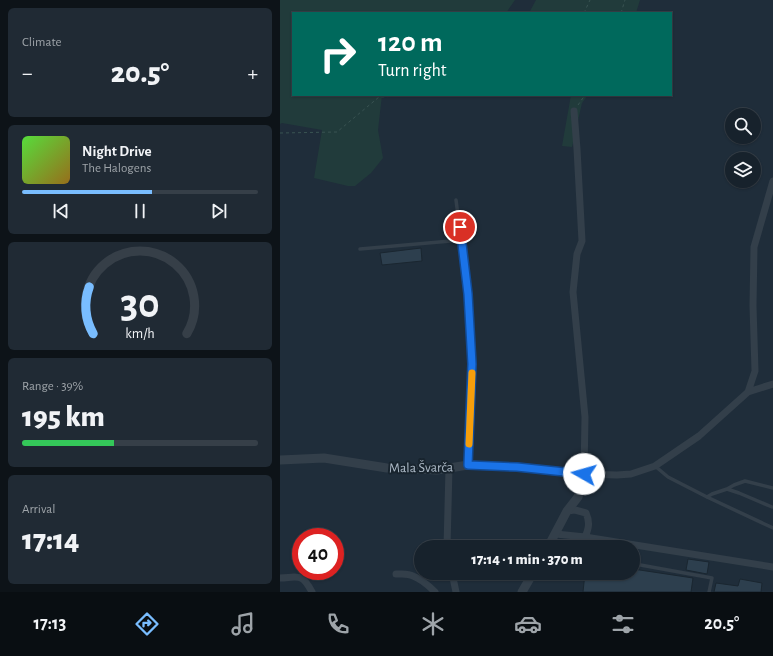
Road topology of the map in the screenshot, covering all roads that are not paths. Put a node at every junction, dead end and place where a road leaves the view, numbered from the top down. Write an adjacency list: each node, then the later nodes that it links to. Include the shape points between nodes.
1 (574, 111): 12 (street, via 582,241 577,254 573,292 585,417)
2 (773, 181): 7 (street, via 754,247 755,371)
3 (456, 200): 4 (lane)
4 (462, 240): 5 (lane); 9 (lane, via 472,364)
5 (360, 249)
6 (773, 384): 7 (street, Mala Švarča)
7 (748, 392): 10 (street, Mala Švarča, via 699,436)
8 (280, 460): 11 (street, Mala Švarča, via 324,458 387,468)
9 (468, 465): 11 (street, Mala Švarča); 12 (street, Mala Švarča)
10 (655, 466): 12 (street, Mala Švarča, via 631,474); 15 (lane, via 668,477)
11 (449, 468): 21 (street)
12 (584, 474): 17 (street, via 578,497)
13 (727, 488): 14 (lane, via 745,481); 15 (lane); 16 (lane)
14 (773, 488)
15 (707, 497): 18 (lane)
16 (772, 507)
17 (567, 511): 19 (street); 20 (street, via 586,513 589,524)
18 (773, 528)
19 (556, 534): 20 (street); 22 (street)
20 (585, 537): 24 (street)
21 (448, 540)
22 (552, 540)
23 (640, 565): 33 (lane, via 712,578)
24 (773, 567)
25 (396, 574): 30 (street, via 413,576)
26 (280, 578): 29 (street, via 304,579)
27 (453, 580): 31 (street)
28 (529, 580): 32 (street)
29 (312, 592)
30 (436, 592)
31 (456, 592)
32 (522, 592)
33 (709, 592)

